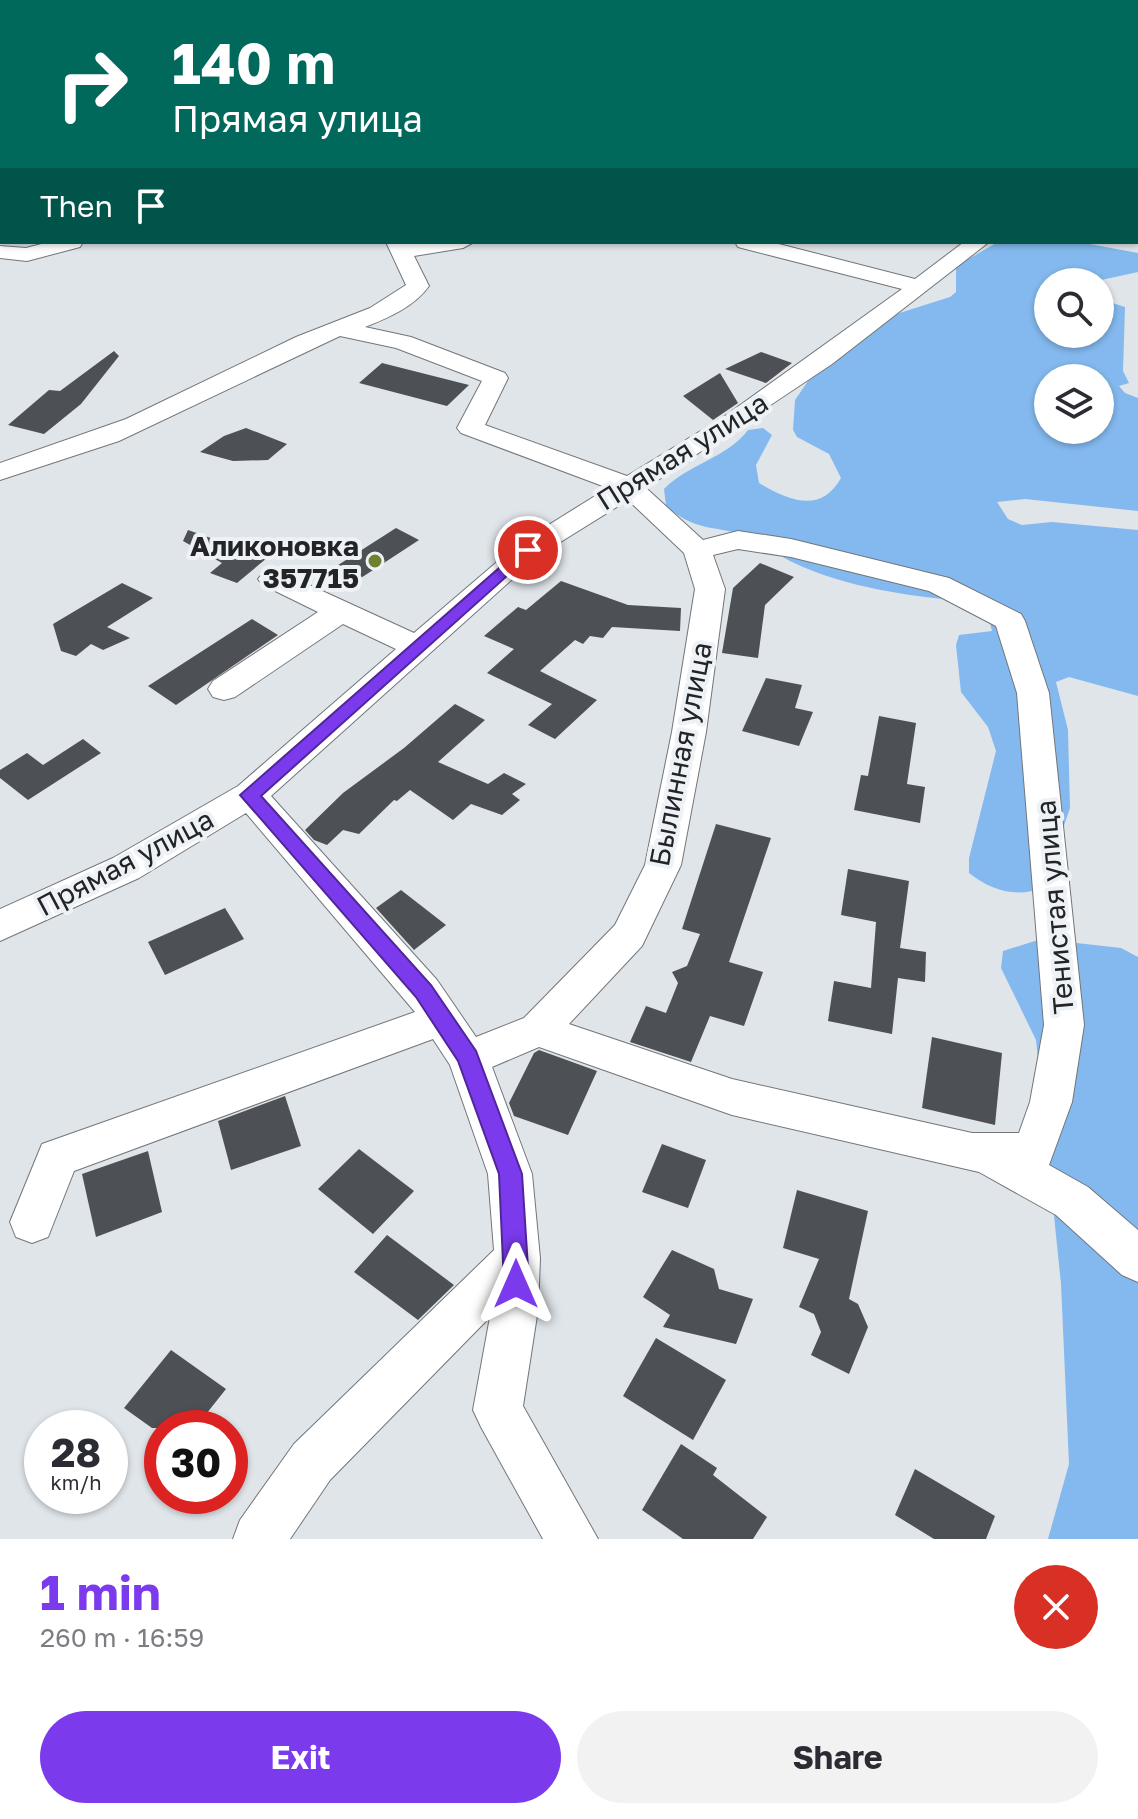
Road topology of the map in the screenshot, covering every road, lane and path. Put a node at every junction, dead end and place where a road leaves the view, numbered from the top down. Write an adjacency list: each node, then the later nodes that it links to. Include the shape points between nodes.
1 (65, 244): 6 (street, via 27,255)
2 (431, 244): 5 (street)
3 (754, 244): 7 (street)
4 (975, 244): 7 (street, Прямая улица)
5 (399, 246): 8 (street, via 418,286 381,314)
6 (0, 252)
7 (917, 286): 10 (street, Прямая улица, via 823,359)
8 (340, 329): 9 (street, via 107,436); 10 (street, via 403,342 496,378 470,428)
9 (0, 472)
10 (630, 487): 11 (street, Былинная улица); 14 (street, Прямая улица, via 528,550)
11 (697, 550): 19 (street, Былинная улица, via 710,589 663,865 629,935); 21 (street, Тенистая улица, via 738,540 791,548 939,584 1010,621 1033,693 1064,1025 1051,1102 1033,1153)
12 (273, 579): 13 (street)
13 (341, 611): 14 (street); 15 (street)
14 (415, 646): 16 (street, Прямая улица)
15 (224, 689)
16 (250, 795): 17 (street, Прямая улица, via 126,868); 18 (street)
17 (0, 926)
18 (442, 1019): 20 (street); 22 (street, via 57,1158)
19 (538, 1030): 20 (street, Былинная улица); 21 (street, Тенистая улица, via 732,1097)
20 (468, 1058): 23 (street, via 510,1174)
21 (985, 1152): 24 (street, via 1072,1201)
22 (32, 1222)
23 (517, 1258): 25 (street, via 312,1462); 26 (street, via 515,1309 498,1410)
24 (1138, 1260)
25 (259, 1539)
26 (572, 1539)

